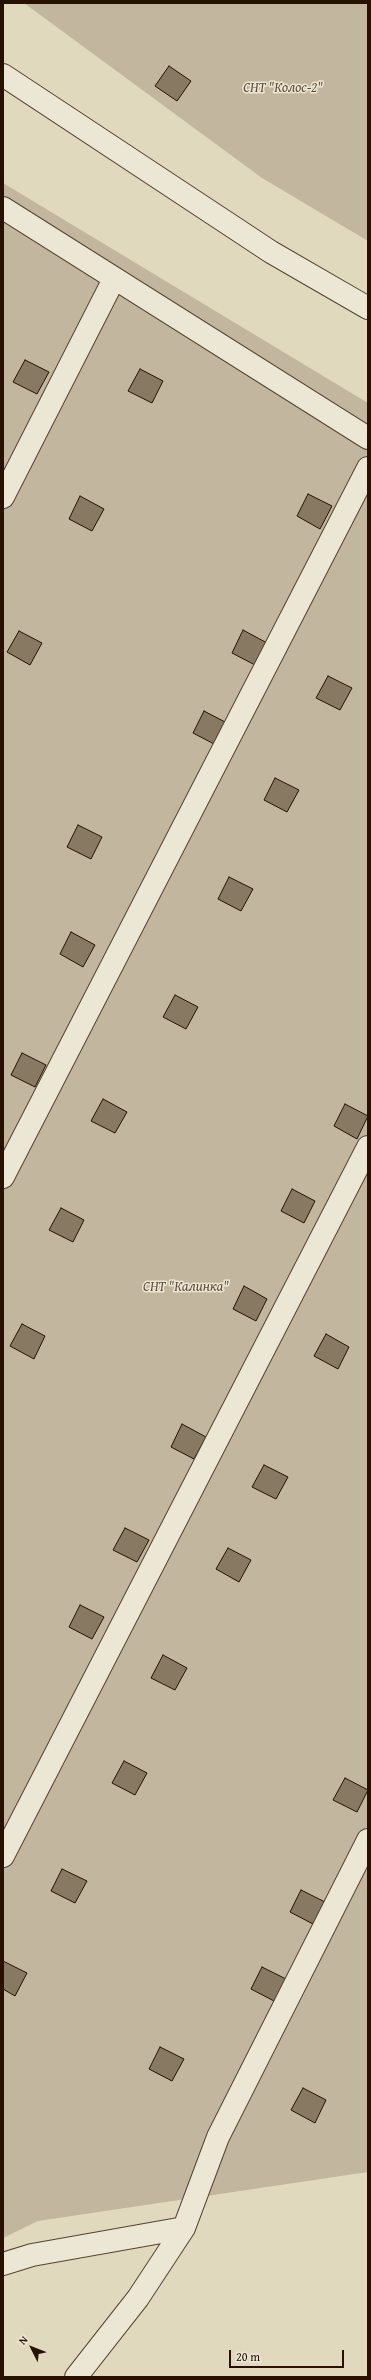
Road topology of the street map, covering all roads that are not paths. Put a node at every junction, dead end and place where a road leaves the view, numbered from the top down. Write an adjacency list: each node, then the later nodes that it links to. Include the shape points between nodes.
1 (3, 75): 4 (street, via 271,252)
2 (3, 208): 3 (street)
3 (114, 279): 5 (street); 7 (street)
4 (368, 308)
5 (368, 438)
6 (368, 468): 9 (street)
7 (3, 497)
8 (368, 1147): 11 (street)
9 (3, 1177)
10 (368, 1840): 12 (street, via 218,2137)
11 (3, 1856)
12 (184, 2228): 13 (street, via 32,2255); 14 (street, via 138,2298)
13 (3, 2264)
14 (76, 2377)

